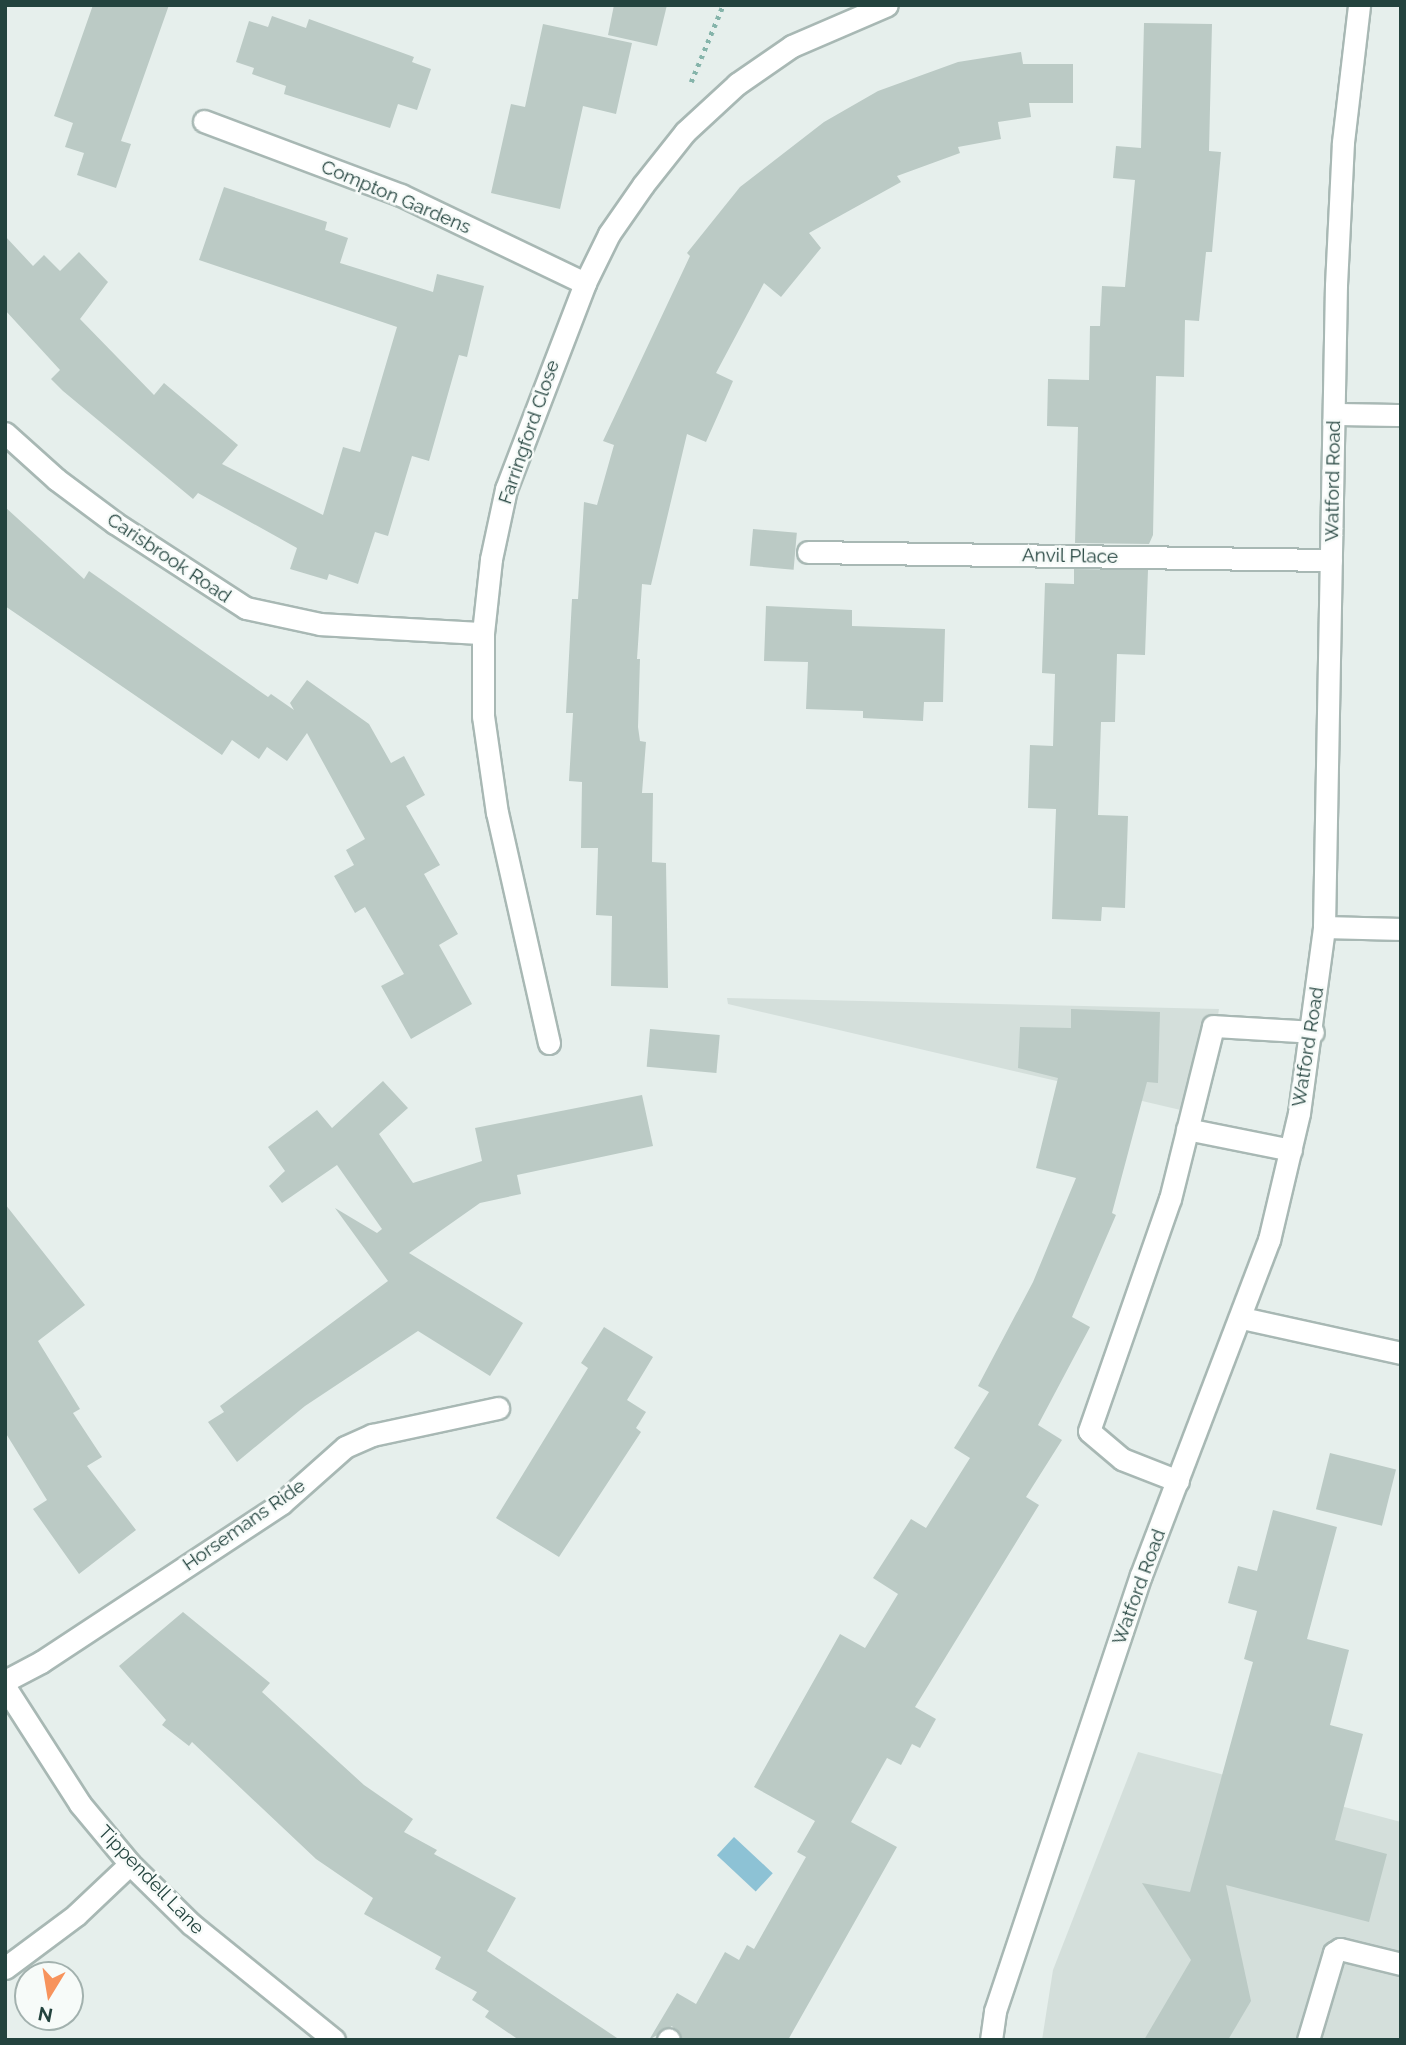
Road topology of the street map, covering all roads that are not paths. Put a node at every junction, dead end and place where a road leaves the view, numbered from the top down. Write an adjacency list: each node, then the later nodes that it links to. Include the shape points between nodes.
1 (887, 5): 3 (street, Farringford Close)
2 (1359, 5): 6 (street, Watford Road, via 1343,142)
3 (838, 15): 5 (street, Farringford Close, via 737,84 685,132 610,234)
4 (204, 121): 5 (street, Compton Gardens, via 401,195)
5 (585, 283): 11 (street, Farringford Close, via 506,489 491,559)
6 (1334, 414): 7 (street); 10 (street, Watford Road)
7 (1401, 415)
8 (5, 433): 11 (street, Carisbrook Road, via 55,479 115,523 246,608 320,624)
9 (808, 552): 10 (street, Anvil Place)
10 (1331, 560): 12 (street, Watford Road)
11 (483, 633): 15 (street, Farringford Close, via 483,716 497,813)
12 (1325, 927): 13 (street); 14 (street, Watford Road)
13 (1401, 929)
14 (1313, 1032): 16 (street, via 1213,1026); 17 (street, Watford Road)
15 (549, 1043)
16 (1187, 1129): 17 (street); 21 (street, via 1170,1199 1088,1431 1122,1459)
17 (1291, 1150): 18 (street, Watford Road, via 1269,1240)
18 (1242, 1318): 19 (street); 21 (street, Watford Road)
19 (1401, 1353)
20 (498, 1408): 22 (street, Horsemans Ride, via 372,1435 345,1447 282,1503)
21 (1178, 1481): 28 (street, Watford Road, via 1141,1575 995,2011)
22 (5, 1681)
23 (5, 1687): 24 (street, Tippendell Lane, via 80,1804)
24 (130, 1864): 26 (street, via 76,1915); 27 (street, Tippendell Lane, via 209,1940)
25 (1401, 1964): 29 (street, via 1339,1950 1334,1953)
26 (5, 1968)
27 (334, 2040)
28 (991, 2040)
29 (1308, 2040)

